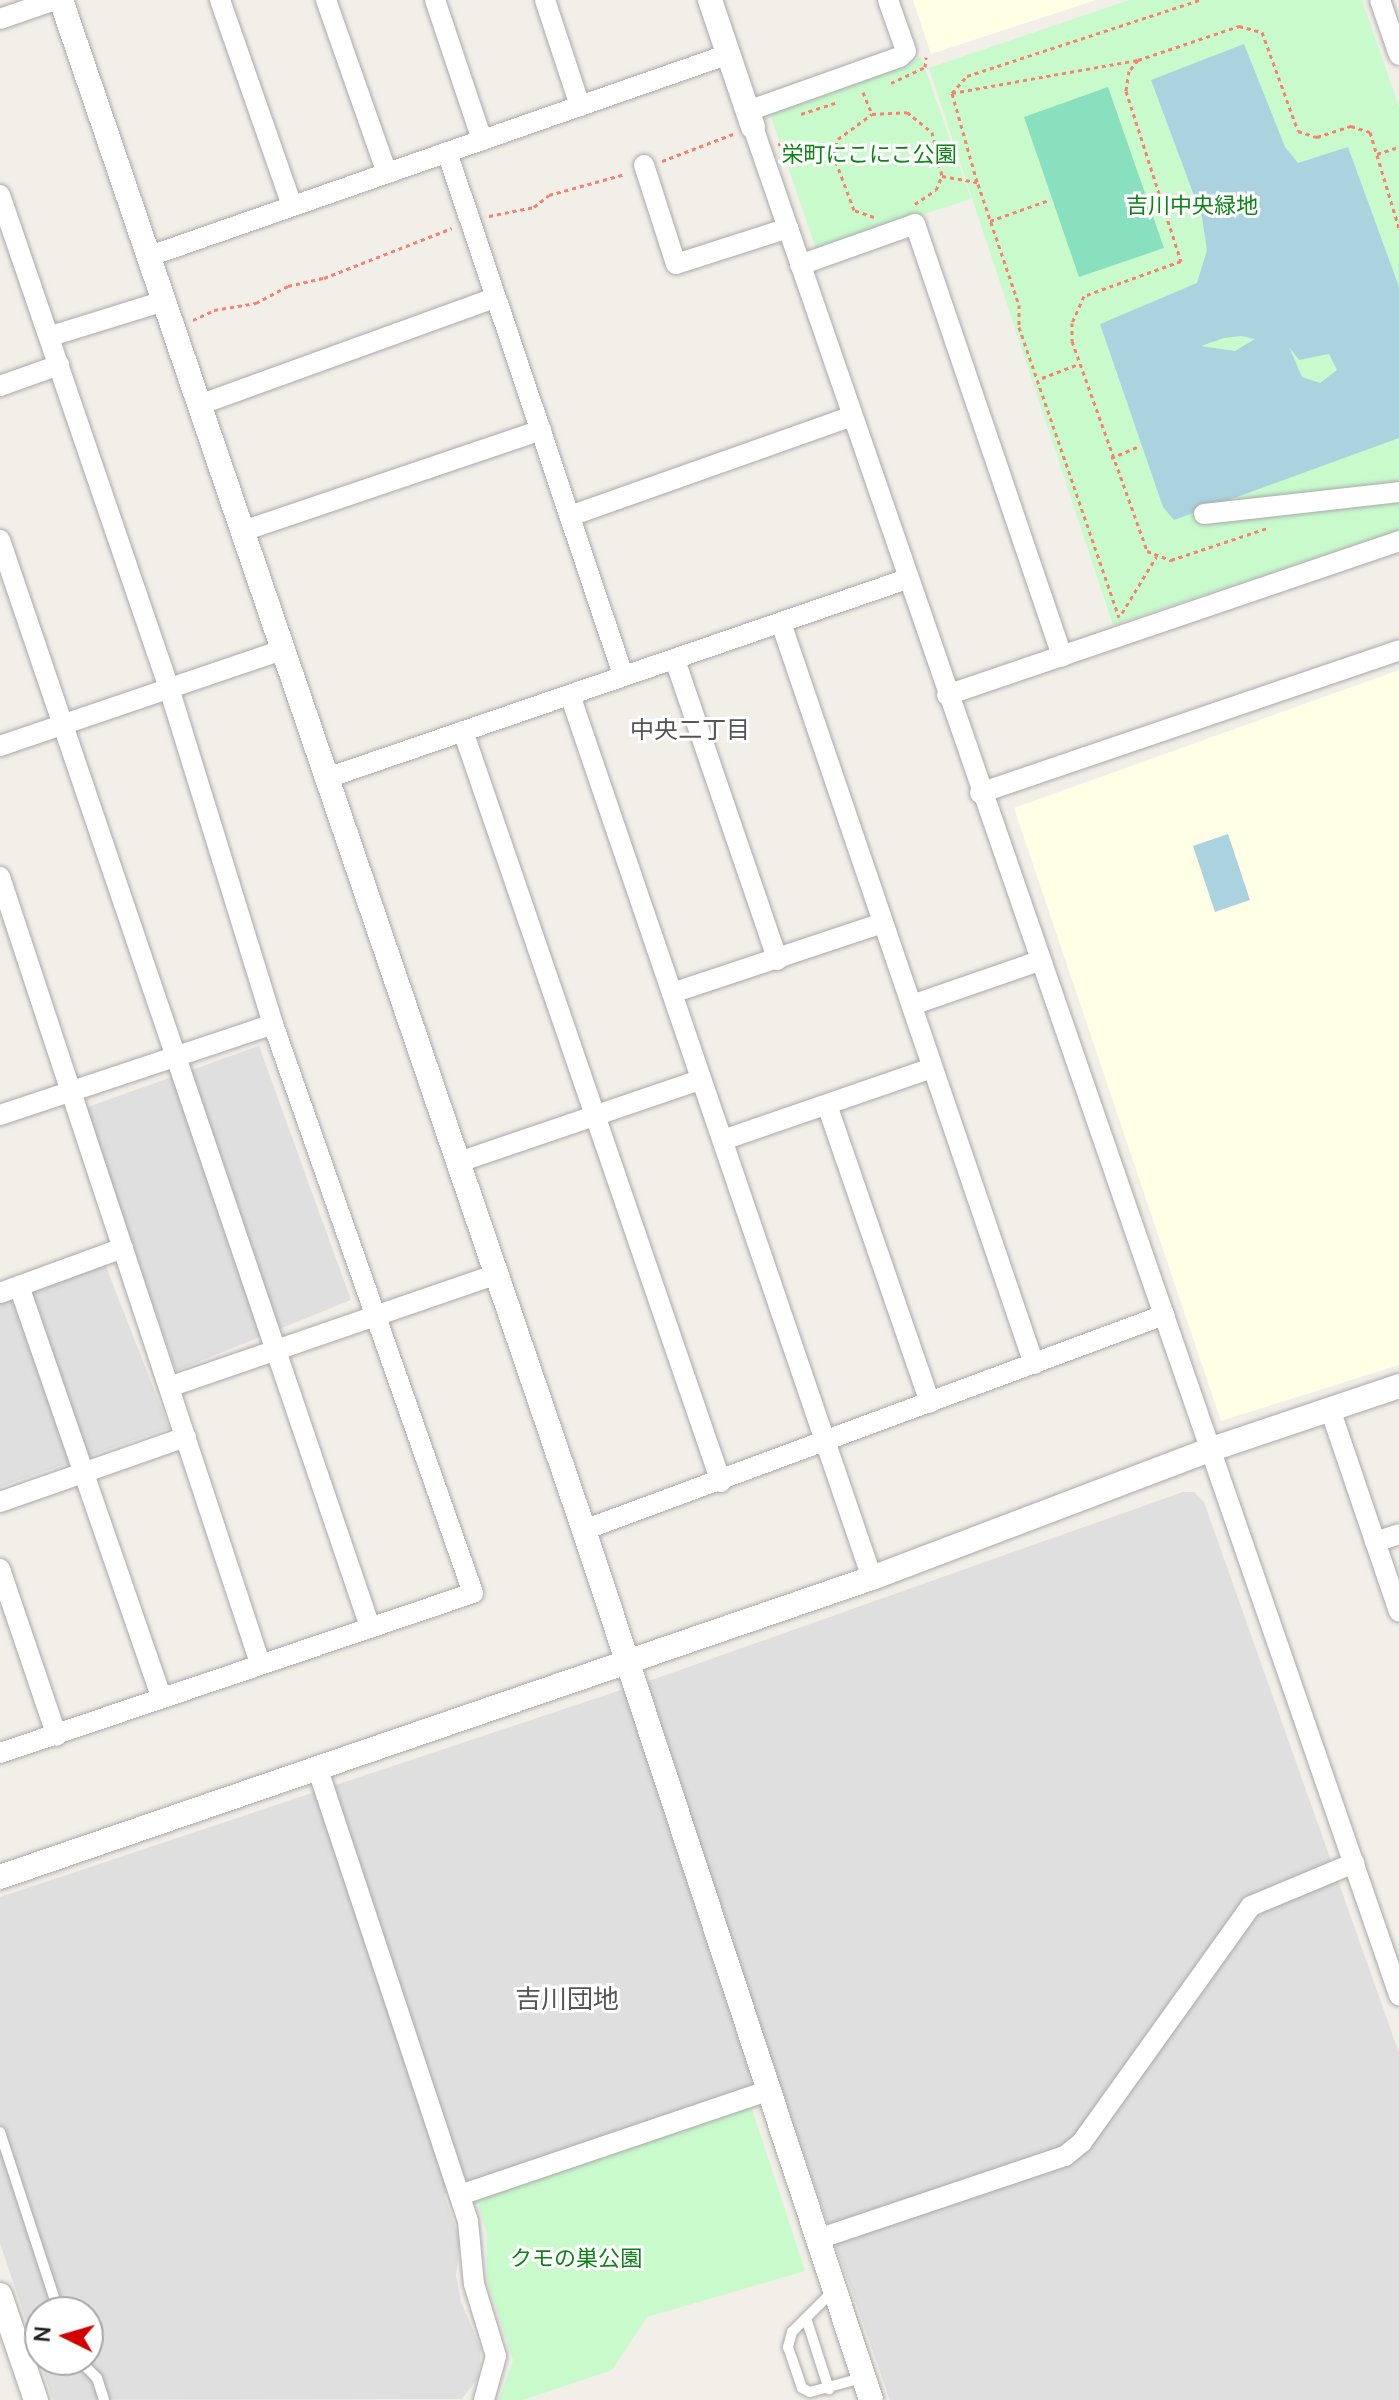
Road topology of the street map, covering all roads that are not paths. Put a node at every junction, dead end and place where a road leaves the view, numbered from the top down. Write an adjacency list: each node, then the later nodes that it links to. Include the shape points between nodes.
1 (58, 0): 9 (street); 22 (street)
2 (220, 0): 19 (street)
3 (326, 0): 17 (street)
4 (435, 0): 14 (street)
5 (545, 0): 12 (street)
6 (710, 0): 10 (street)
7 (888, 0): 13 (street, via 906,51 900,57)
8 (1380, 0): 11 (street)
9 (0, 19)
10 (729, 54): 12 (street); 13 (street)
11 (1399, 55)
12 (580, 106): 14 (street)
13 (758, 123): 20 (street)
14 (482, 140): 15 (street)
15 (447, 152): 17 (street); 24 (street)
16 (644, 165): 20 (street, via 676,264)
17 (387, 173): 19 (street)
18 (0, 195): 21 (street)
19 (292, 206): 22 (street)
20 (788, 228): 23 (street)
21 (8, 245): 26 (street)
22 (147, 257): 25 (street)
23 (800, 265): 30 (street); 42 (street, via 915,224)
24 (494, 298): 29 (street); 31 (street)
25 (164, 301): 26 (street); 29 (street)
26 (51, 336): 27 (street)
27 (59, 365): 28 (street); 45 (street)
28 (0, 386)
29 (199, 405): 35 (street)
30 (850, 417): 34 (street); 38 (street)
31 (541, 430): 34 (street); 35 (street)
32 (1399, 492): 33 (street)
33 (1204, 514)
34 (570, 516): 44 (street)
35 (243, 531): 40 (street)
36 (0, 540): 48 (street)
37 (1399, 541): 42 (street, via 1122,626)
38 (907, 579): 39 (street); 47 (street)
39 (781, 623): 43 (street); 54 (street)
40 (285, 649): 45 (street); 51 (street)
41 (1399, 650): 52 (street)
42 (1062, 657): 47 (street)
43 (675, 660): 44 (street); 55 (street)
44 (623, 675): 46 (street)
45 (169, 688): 48 (street); 59 (street)
46 (570, 695): 49 (street); 57 (street)
47 (947, 695): 52 (street)
48 (64, 726): 50 (street); 60 (street)
49 (463, 731): 51 (street); 66 (street)
50 (0, 746)
51 (327, 778): 68 (street)
52 (980, 793): 56 (street)
53 (0, 877): 63 (street)
54 (882, 923): 55 (street); 58 (street)
55 (778, 960): 57 (street)
56 (1039, 961): 58 (street); 72 (street)
57 (672, 993): 62 (street)
58 (912, 1005): 61 (street)
59 (273, 1024): 60 (street); 73 (street)
60 (174, 1058): 63 (street); 74 (street)
61 (932, 1068): 64 (street); 75 (street)
62 (700, 1080): 66 (street); 67 (street)
63 (72, 1091): 65 (street); 69 (street)
64 (827, 1105): 67 (street); 78 (street)
65 (0, 1115)
66 (595, 1117): 68 (street); 84 (street)
67 (723, 1140): 81 (street)
68 (459, 1162): 70 (street)
69 (123, 1248): 71 (street); 77 (street)
70 (497, 1274): 73 (street); 86 (street)
71 (9, 1290): 83 (street)
72 (1164, 1315): 75 (street); 82 (street)
73 (376, 1318): 74 (street); 92 (street, via 473,1593)
74 (276, 1352): 77 (street); 92 (street)
75 (1034, 1364): 78 (street)
76 (1399, 1386): 79 (street)
77 (169, 1387): 80 (street)
78 (930, 1403): 81 (street)
79 (1330, 1409): 82 (street); 88 (street)
80 (186, 1437): 83 (street); 93 (street)
81 (825, 1442): 84 (street); 90 (street)
82 (1212, 1449): 90 (street); 99 (street)
83 (84, 1473): 85 (street); 95 (street)
84 (721, 1482): 86 (street)
85 (0, 1502)
86 (584, 1530): 94 (street)
87 (1399, 1534): 88 (street)
88 (1375, 1542): 91 (street)
89 (0, 1569): 96 (street)
90 (872, 1578): 94 (street)
91 (1399, 1612)
92 (370, 1627): 93 (street)
93 (260, 1663): 95 (street)
94 (628, 1663): 98 (street); 103 (street)
95 (162, 1698): 96 (street)
96 (57, 1736): 97 (street)
97 (0, 1753)
98 (317, 1767): 100 (street); 105 (street)
99 (1354, 1863): 101 (street); 106 (street, via 1251,1906 1082,2142 1065,2156)
100 (0, 1877)
101 (1390, 1939): 102 (street)
102 (1399, 1995)
103 (768, 2091): 105 (street); 106 (street)
104 (0, 2132): 109 (lane)
105 (460, 2195): 116 (street, via 474,2284 496,2356)
106 (818, 2239): 107 (street)
107 (835, 2289): 110 (lane); 113 (street)
108 (0, 2295): 114 (street)
109 (54, 2296)
110 (806, 2318): 112 (lane); 112 (lane, via 792,2332 788,2347 802,2388 816,2394)
111 (95, 2376): 115 (lane)
112 (829, 2389): 113 (lane)
113 (868, 2389)
114 (36, 2400)
115 (104, 2400)
116 (484, 2400)

